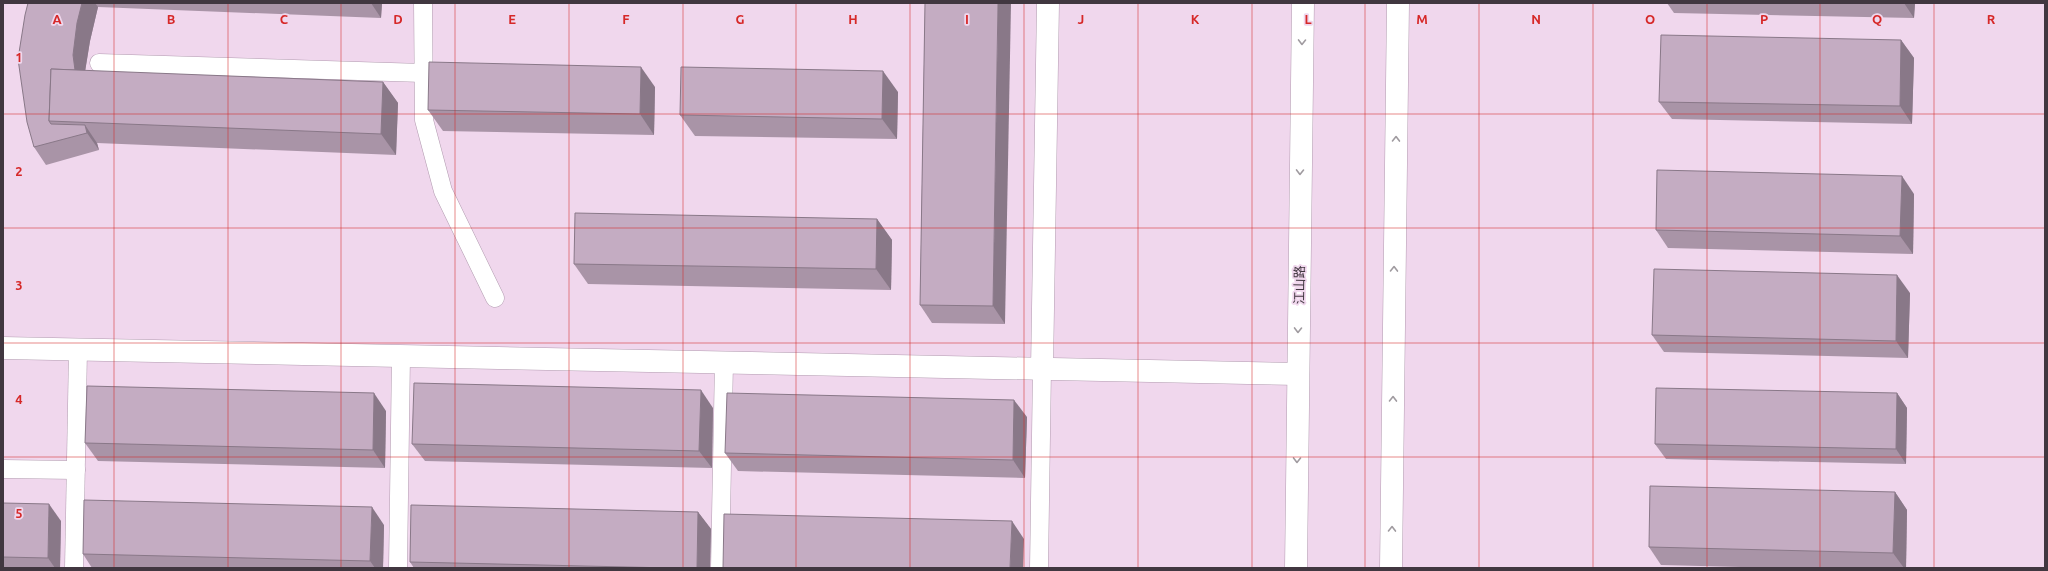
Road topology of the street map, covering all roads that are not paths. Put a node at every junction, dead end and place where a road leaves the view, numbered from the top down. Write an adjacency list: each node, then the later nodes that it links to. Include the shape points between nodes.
1 (423, 3): 6 (lane)
2 (1048, 3): 12 (street)
3 (1303, 3): 13 (street, 江山路, one-way to 13)
4 (1398, 3): 21 (street, one-way to 4)
5 (99, 63): 6 (lane)
6 (423, 73): 7 (lane, via 424,120 443,191)
7 (495, 298)
8 (3, 348): 9 (street)
9 (78, 350): 10 (street); 15 (lane)
10 (401, 356): 11 (street); 17 (lane)
11 (724, 362): 12 (street); 18 (lane)
12 (1042, 369): 13 (street); 19 (lane)
13 (1298, 374): 20 (street, 江山路, one-way to 20)
14 (3, 469): 15 (lane)
15 (76, 470): 16 (lane)
16 (74, 568)
17 (398, 568)
18 (720, 568)
19 (1039, 568)
20 (1296, 568)
21 (1391, 568)

